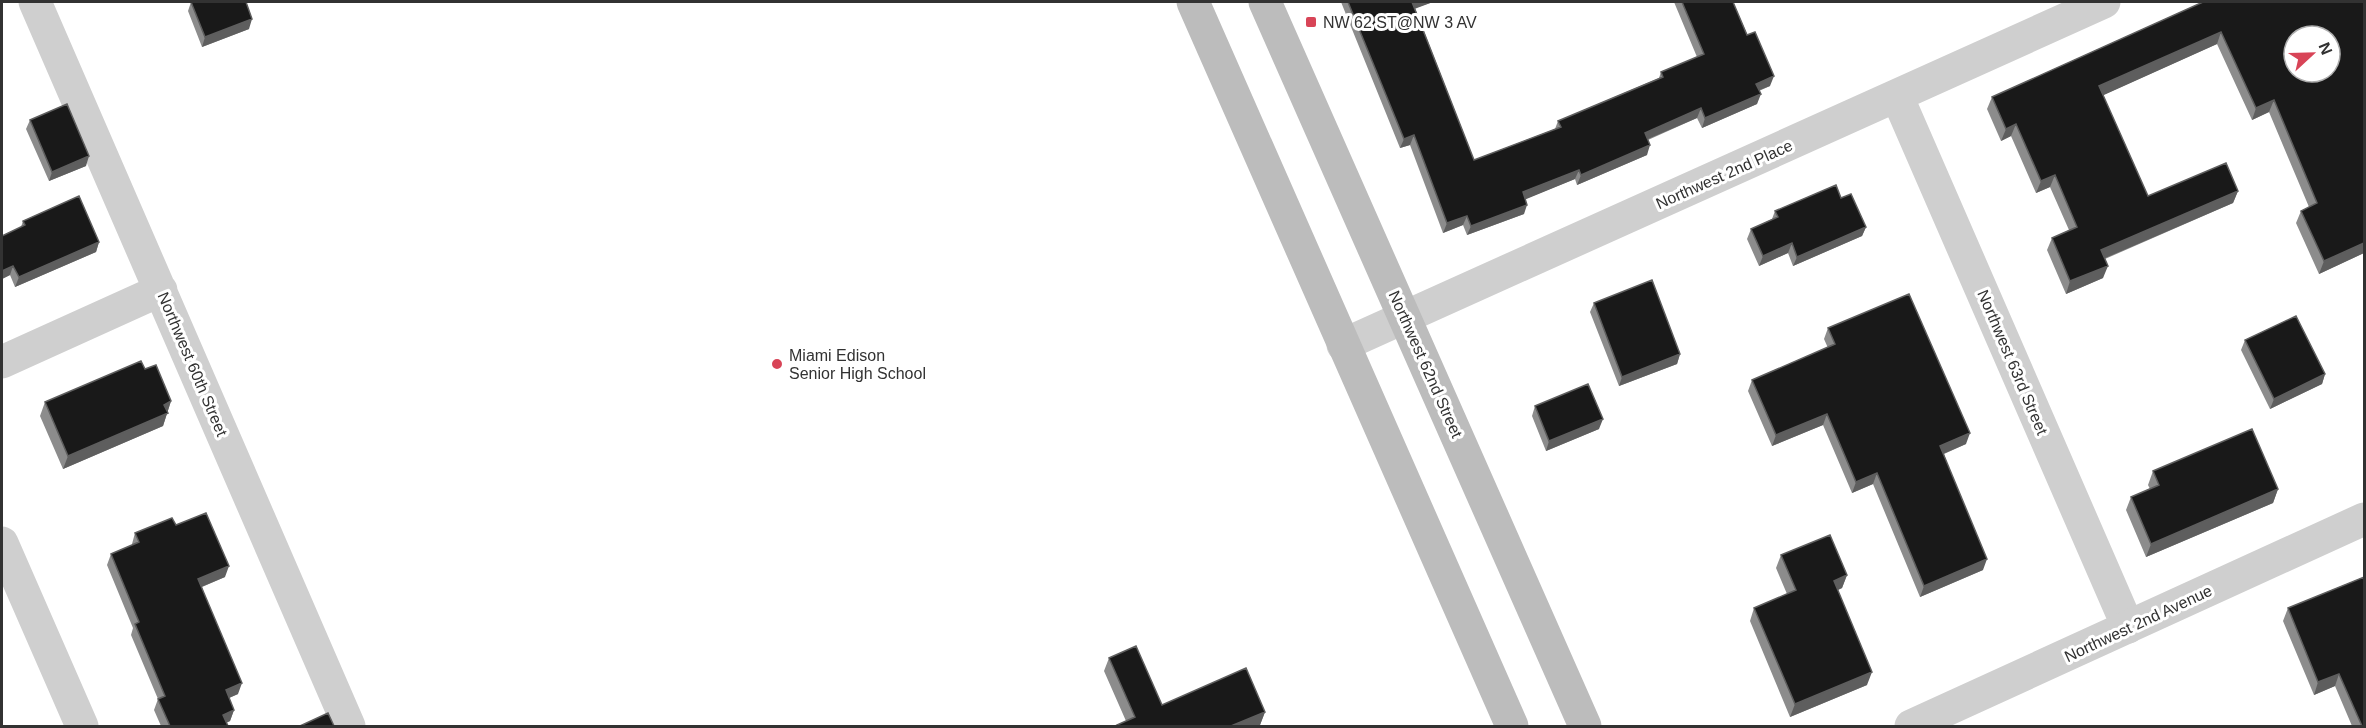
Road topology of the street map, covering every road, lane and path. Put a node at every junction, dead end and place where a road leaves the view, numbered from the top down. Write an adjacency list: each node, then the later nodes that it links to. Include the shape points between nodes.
1 (34, 2): 6 (street, Northwest 60th Street)
2 (1194, 2): 8 (main road)
3 (1265, 2): 7 (main road, Northwest 62nd Street)
4 (2104, 2): 5 (street, Northwest 2nd Place)
5 (1897, 96): 7 (street, Northwest 2nd Place); 12 (street, Northwest 63rd Street)
6 (161, 290): 9 (street); 14 (street, Northwest 60th Street)
7 (1406, 317): 8 (street, Northwest 2nd Place); 16 (main road, Northwest 62nd Street)
8 (1343, 345): 15 (main road)
9 (2, 362)
10 (2364, 519): 12 (street, Northwest 2nd Avenue)
11 (2, 543): 13 (street)
12 (2128, 627): 17 (street, Northwest 2nd Avenue)
13 (82, 726)
14 (349, 726)
15 (1512, 726)
16 (1585, 726)
17 (1911, 726)

